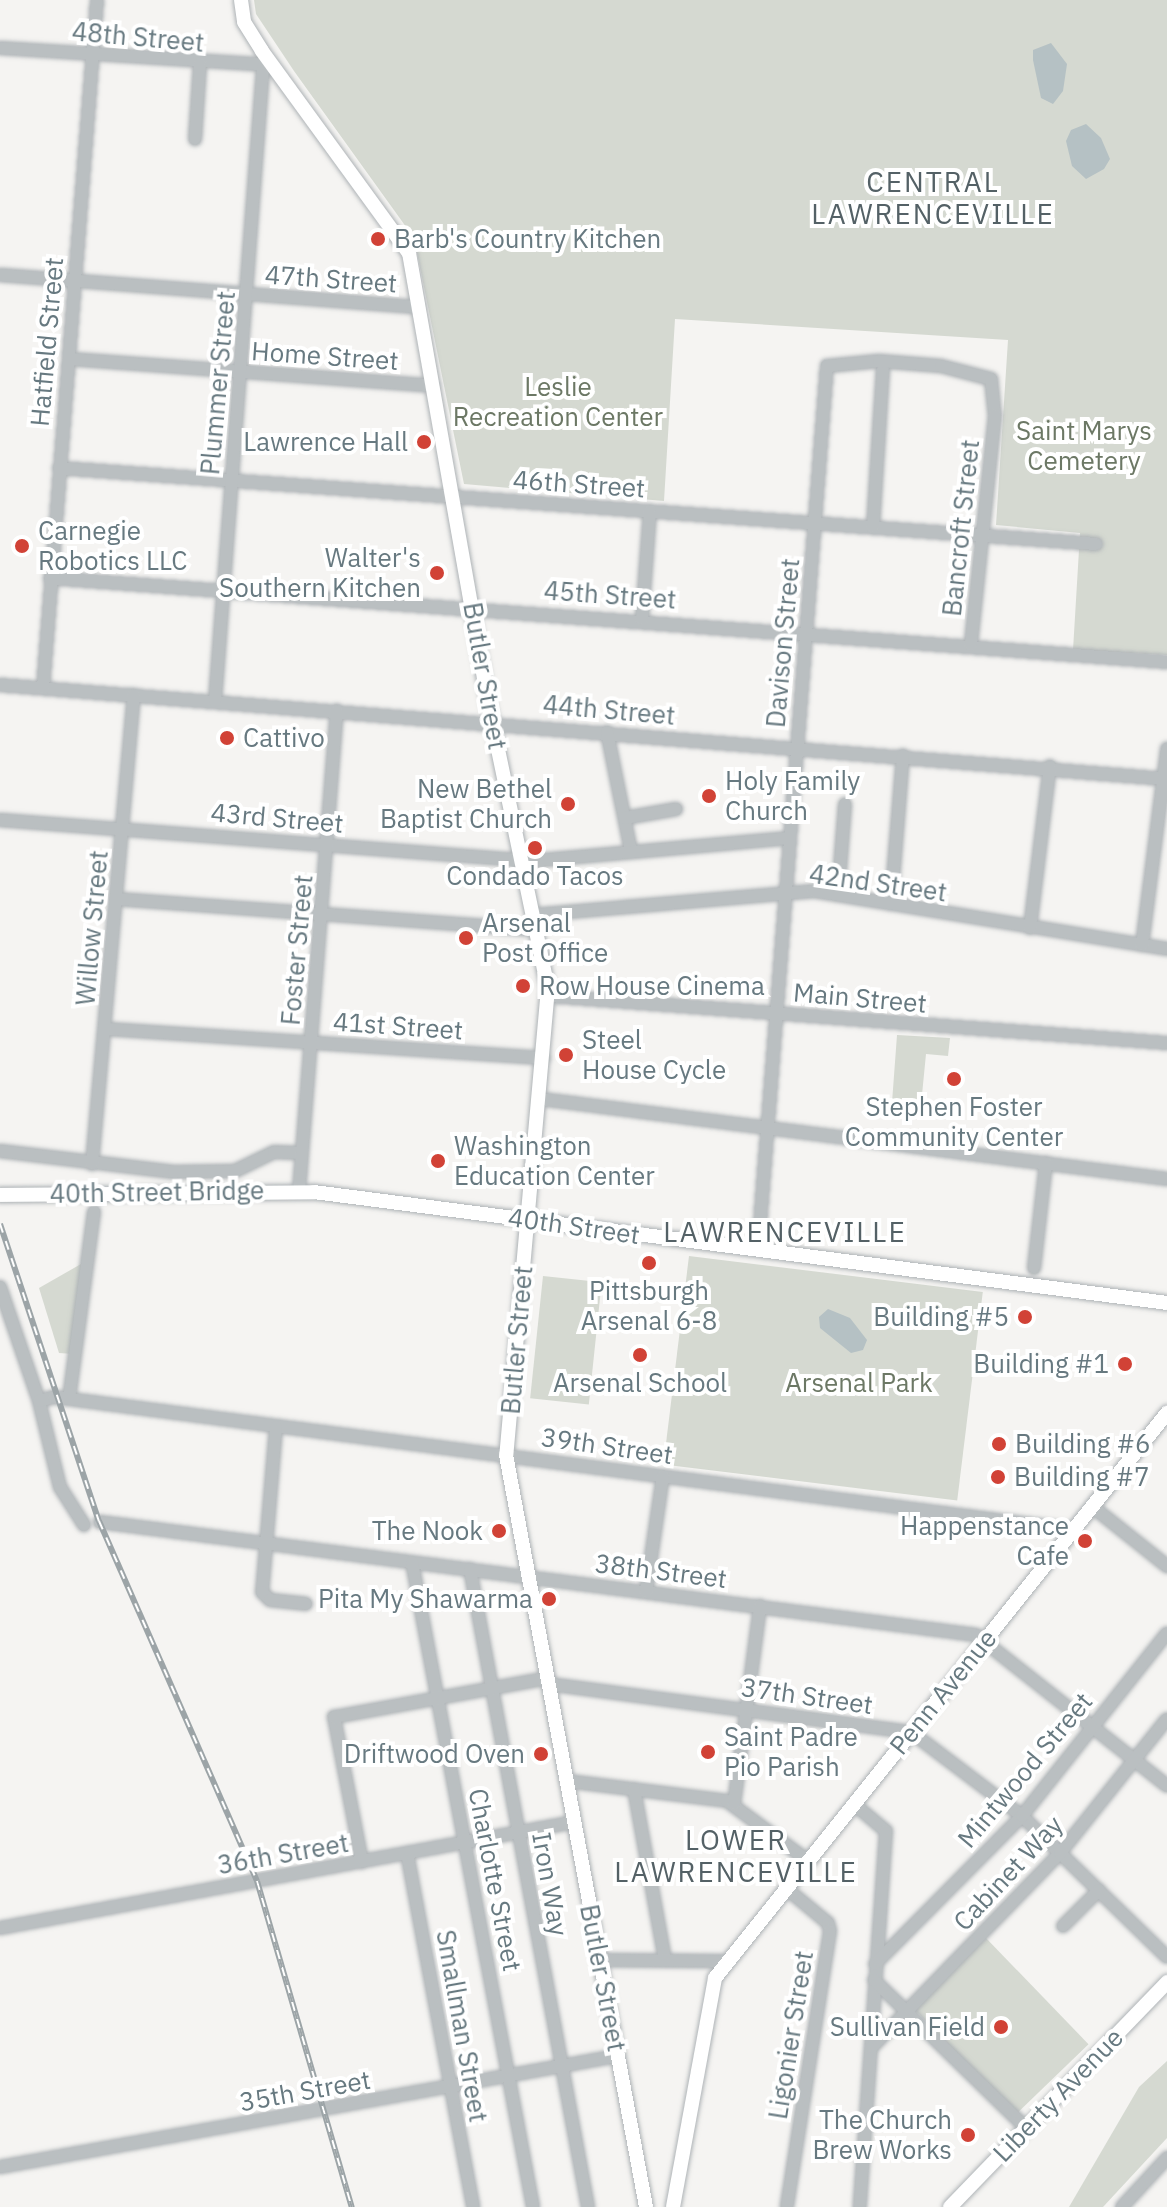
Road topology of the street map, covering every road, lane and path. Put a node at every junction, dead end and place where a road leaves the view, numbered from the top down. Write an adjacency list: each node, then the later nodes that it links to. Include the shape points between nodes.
1 (97, 0): 4 (street, Hatfield Street)
2 (241, 0): 6 (main road, Butler Street, via 244,22)
3 (0, 48): 4 (street, 48th Street)
4 (92, 55): 5 (street, 48th Street); 9 (street, Hatfield Street)
5 (200, 64): 6 (street, 48th Street); 7 (street)
6 (267, 66): 10 (street, Plummer Street); 11 (main road, Butler Street, via 404,241)
7 (195, 139)
8 (0, 275): 9 (street, 47th Street)
9 (75, 281): 10 (street, 47th Street); 12 (street, Hatfield Street)
10 (247, 294): 11 (street, 47th Street); 14 (street, Plummer Street)
11 (420, 307): 16 (main road, Butler Street)
12 (69, 359): 14 (street, Home Street); 17 (street, Hatfield Street)
13 (883, 369): 22 (street)
14 (240, 372): 16 (street, Home Street); 18 (street, Plummer Street)
15 (823, 376): 21 (street, Davison Street); 23 (street, Bancroft Street, via 829,365 879,361 985,375 993,384 995,415)
16 (434, 386): 19 (main road, Butler Street)
17 (59, 468): 18 (street, 46th Street); 25 (street, Hatfield Street)
18 (232, 481): 19 (street, 46th Street); 26 (street, Plummer Street)
19 (453, 497): 20 (street, 46th Street); 27 (main road, Butler Street)
20 (650, 511): 21 (street, 46th Street); 28 (street)
21 (815, 524): 22 (street, 46th Street); 29 (street, Davison Street)
22 (873, 527): 23 (street, 46th Street)
23 (983, 536): 24 (street, 46th Street); 30 (street, Bancroft Street)
24 (1096, 544)
25 (50, 578): 26 (street, 45th Street); 33 (street, Hatfield Street)
26 (223, 591): 27 (street, 45th Street); 35 (street, Plummer Street)
27 (473, 608): 28 (street, 45th Street); 37 (main road, Butler Street)
28 (642, 619): 29 (street, 45th Street)
29 (805, 633): 30 (street, 45th Street); 39 (street, Davison Street)
30 (971, 645): 31 (street, 45th Street)
31 (1167, 662)
32 (0, 685): 33 (street, 44th Street)
33 (43, 688): 34 (street, 44th Street)
34 (134, 695): 35 (street, 44th Street); 48 (street, Willow Street)
35 (215, 701): 36 (street, 44th Street)
36 (337, 711): 37 (street, 44th Street); 50 (street, Foster Street)
37 (492, 722): 38 (street, 44th Street); 52 (main road, Butler Street)
38 (607, 732): 39 (street, 44th Street); 46 (street)
39 (797, 746): 41 (street, 44th Street); 49 (street, Davison Street)
40 (1167, 749): 43 (street)
41 (903, 755): 42 (street, 44th Street); 56 (street)
42 (1050, 766): 43 (street, 44th Street); 59 (street)
43 (1165, 778): 60 (street)
44 (845, 804): 54 (street)
45 (676, 809): 46 (street)
46 (625, 818): 51 (street)
47 (0, 820): 48 (street, 43rd Street)
48 (123, 828): 50 (street, 43rd Street); 55 (street, Willow Street)
49 (790, 838): 51 (street, 43rd Street); 53 (street, Davison Street)
50 (327, 844): 52 (street, 43rd Street); 57 (street, Foster Street)
51 (631, 851): 52 (street, 43rd Street)
52 (522, 860): 58 (main road, Butler Street)
53 (786, 894): 54 (street, 42nd Street); 58 (street, 42nd Street); 63 (street, Davison Street)
54 (838, 895): 56 (street, 42nd Street)
55 (116, 899): 57 (street, 42nd Street); 64 (street, Willow Street)
56 (891, 904): 59 (street, 42nd Street)
57 (322, 915): 58 (street, 42nd Street); 65 (street, Foster Street)
58 (535, 922): 62 (main road, Butler Street)
59 (1030, 928): 60 (street, 42nd Street)
60 (1142, 945): 61 (street, 42nd Street)
61 (1167, 949)
62 (550, 996): 63 (street, Main Street); 67 (main road, Butler Street)
63 (777, 1013): 66 (street, Main Street); 69 (street, Davison Street)
64 (105, 1029): 65 (street, 41st Street); 73 (street, Willow Street)
65 (312, 1043): 67 (street, 41st Street); 71 (street, Foster Street)
66 (1167, 1043)
67 (544, 1058): 68 (main road, Butler Street)
68 (541, 1099): 69 (street); 78 (main road, Butler Street)
69 (768, 1127): 72 (street); 79 (street, Davison Street)
70 (0, 1151): 73 (street)
71 (301, 1153): 73 (street, via 274,1152 235,1171); 75 (street, Foster Street)
72 (1046, 1163): 74 (street); 80 (street)
73 (92, 1164)
74 (1167, 1179)
75 (306, 1192): 76 (main road, 40th Street Bridge); 78 (main road, 40th Street)
76 (0, 1195)
77 (94, 1212): 83 (street)
78 (527, 1220): 79 (main road, 40th Street); 87 (main road, Butler Street)
79 (758, 1250): 82 (main road, 40th Street)
80 (1034, 1268)
81 (0, 1287): 84 (street)
82 (1167, 1303)
83 (69, 1399): 84 (street, 39th Street); 86 (street, 39th Street)
84 (39, 1401): 91 (street, via 60,1487)
85 (1167, 1413): 89 (main road, Penn Avenue)
86 (276, 1427): 87 (street, 39th Street); 93 (street)
87 (506, 1455): 88 (street, 39th Street); 97 (main road, Butler Street)
88 (663, 1476): 92 (street, 39th Street); 98 (street)
89 (1093, 1507): 92 (main road, Penn Avenue); 95 (street)
90 (100, 1522): 93 (street, 38th Street)
91 (84, 1525)
92 (1074, 1530): 102 (main road, Penn Avenue)
93 (267, 1543): 94 (street, 38th Street); 99 (street, via 264,1598)
94 (412, 1562): 96 (street, 38th Street); 105 (street, Charlotte Street)
95 (1167, 1566)
96 (470, 1569): 97 (street, 38th Street); 104 (street, Iron Way)
97 (529, 1577): 98 (street, 38th Street); 103 (main road, Butler Street)
98 (646, 1592): 100 (street, 38th Street)
99 (306, 1604)
100 (760, 1606): 102 (street, 38th Street); 106 (street)
101 (1167, 1633): 108 (street, Mintwood Street)
102 (985, 1640): 108 (street); 109 (main road, Penn Avenue)
103 (548, 1681): 104 (street, 37th Street); 106 (street, 37th Street); 111 (main road, Butler Street)
104 (491, 1688): 105 (street, 37th Street); 118 (street, Iron Way)
105 (438, 1698): 119 (street, Charlotte Street); 123 (street, 37th Street, via 334,1717)
106 (746, 1709): 109 (street, 37th Street); 114 (street)
107 (1167, 1719): 110 (street, Cabinet Way)
108 (1092, 1726): 110 (street); 116 (street, Mintwood Street)
109 (911, 1732): 115 (main road, Penn Avenue); 116 (street, 37th Street)
110 (1134, 1760): 112 (street); 121 (street, Cabinet Way)
111 (567, 1781): 113 (street); 117 (main road, Butler Street)
112 (1167, 1786)
113 (634, 1789): 114 (street); 130 (street)
114 (734, 1804): 122 (street)
115 (854, 1804): 122 (main road, Penn Avenue); 132 (street, via 886,1831)
116 (1022, 1816): 121 (street, 37th Street); 132 (street, Mintwood Street)
117 (574, 1822): 118 (street, 36th Street); 129 (main road, Butler Street)
118 (517, 1831): 119 (street, 36th Street); 138 (street, Iron Way)
119 (465, 1842): 120 (street, 36th Street); 139 (street, Charlotte Street)
120 (407, 1853): 123 (street, 36th Street); 140 (street, Smallman Street)
121 (1060, 1853): 125 (street, 37th Street); 135 (street, Cabinet Way)
122 (808, 1861): 124 (main road, Penn Avenue)
123 (362, 1862): 127 (street, 36th Street)
124 (787, 1889): 131 (main road, Penn Avenue); 149 (street, Ligonier Street, via 828,1923 830,1931)
125 (1099, 1890): 126 (street); 128 (street, 37th Street)
126 (1063, 1926)
127 (0, 1928)
128 (1167, 1957)
129 (600, 1960): 130 (street); 137 (main road, Butler Street)
130 (665, 1960): 131 (street)
131 (727, 1961): 148 (main road, Penn Avenue, via 708,1995)
132 (875, 1964): 133 (street)
133 (874, 1980): 135 (street); 136 (street)
134 (1167, 1982): 141 (main road, Liberty Avenue)
135 (907, 2011): 136 (street, Cabinet Way); 141 (street)
136 (872, 2047): 150 (street)
137 (617, 2056): 138 (street, 35th Street); 147 (main road, Butler Street)
138 (561, 2066): 139 (street, 35th Street); 146 (street, Iron Way)
139 (509, 2076): 140 (street, 35th Street); 145 (street, Charlotte Street)
140 (451, 2087): 143 (street, 35th Street); 144 (street, Smallman Street)
141 (1025, 2127): 151 (main road, Liberty Avenue)
142 (1167, 2158): 152 (street)
143 (0, 2167)
144 (473, 2207)
145 (533, 2207)
146 (588, 2207)
147 (646, 2207)
148 (673, 2207)
149 (787, 2207)
150 (860, 2207)
151 (950, 2207)
152 (1122, 2207)

